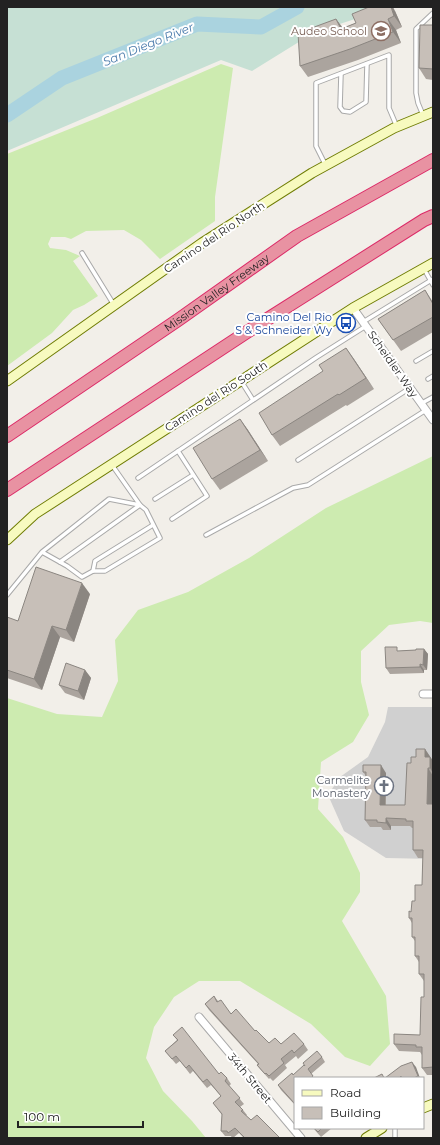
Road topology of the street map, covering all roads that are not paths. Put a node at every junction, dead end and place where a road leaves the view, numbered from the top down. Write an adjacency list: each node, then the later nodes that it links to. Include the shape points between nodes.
1 (433, 13): 5 (lane, via 416,29 416,93)
2 (367, 64): 3 (lane); 3 (lane, via 366,102 350,112 343,111 340,107); 6 (lane, via 389,55 389,108)
3 (341, 74): 8 (lane, via 316,83 316,146)
4 (433, 112): 5 (street, Camino del Rio North)
5 (424, 116): 6 (street, Camino del Rio North)
6 (397, 127): 8 (street, Camino del Rio North)
7 (433, 160): 30 (highway, Mission Valley Freeway, via 297,236)
8 (326, 165): 15 (street, Camino del Rio North, via 202,243)
9 (433, 216): 36 (highway, via 247,332)
10 (82, 253): 15 (lane)
11 (433, 263): 12 (street, Camino del Rio South)
12 (424, 268): 13 (lane); 16 (street, Camino del Rio South)
13 (432, 280): 14 (lane); 17 (lane)
14 (433, 285)
15 (115, 306): 22 (street, Camino del Rio North)
16 (353, 308): 17 (street, Scheidler Way); 23 (street, Camino del Rio South)
17 (365, 324): 24 (street, Scheidler Way); 26 (lane)
18 (433, 351): 19 (lane)
19 (416, 361)
20 (433, 376): 21 (lane)
21 (428, 379)
22 (7, 381)
23 (241, 381): 26 (lane); 33 (street, Camino del Rio South)
24 (410, 388): 27 (street, Scheidler Way); 32 (lane)
25 (433, 397): 27 (lane)
26 (253, 400): 31 (lane)
27 (422, 404): 28 (street, Scheidler Way)
28 (426, 410): 29 (street, Scheidler Way); 41 (lane, via 308,485 293,488)
29 (433, 420)
30 (7, 436)
31 (178, 451): 34 (lane); 35 (lane)
32 (298, 460)
33 (112, 464): 38 (lane); 42 (street, Camino del Rio South, via 35,514)
34 (193, 475): 37 (lane); 39 (lane, via 207,496)
35 (138, 478)
36 (7, 490)
37 (155, 499)
38 (140, 505): 40 (lane, via 146,510); 43 (lane, via 109,499); 44 (lane)
39 (172, 519)
40 (153, 526): 45 (lane, via 95,561); 45 (lane, via 160,538 104,571)
41 (206, 535)
42 (7, 540)
43 (42, 552): 44 (lane); 46 (lane)
44 (60, 562): 45 (lane, via 82,577)
45 (93, 571)
46 (7, 595)
47 (423, 694): 48 (street)
48 (433, 694)
49 (199, 1017): 51 (street, 34th Street)
50 (380, 1129): 52 (street)
51 (301, 1138)
52 (366, 1138)

